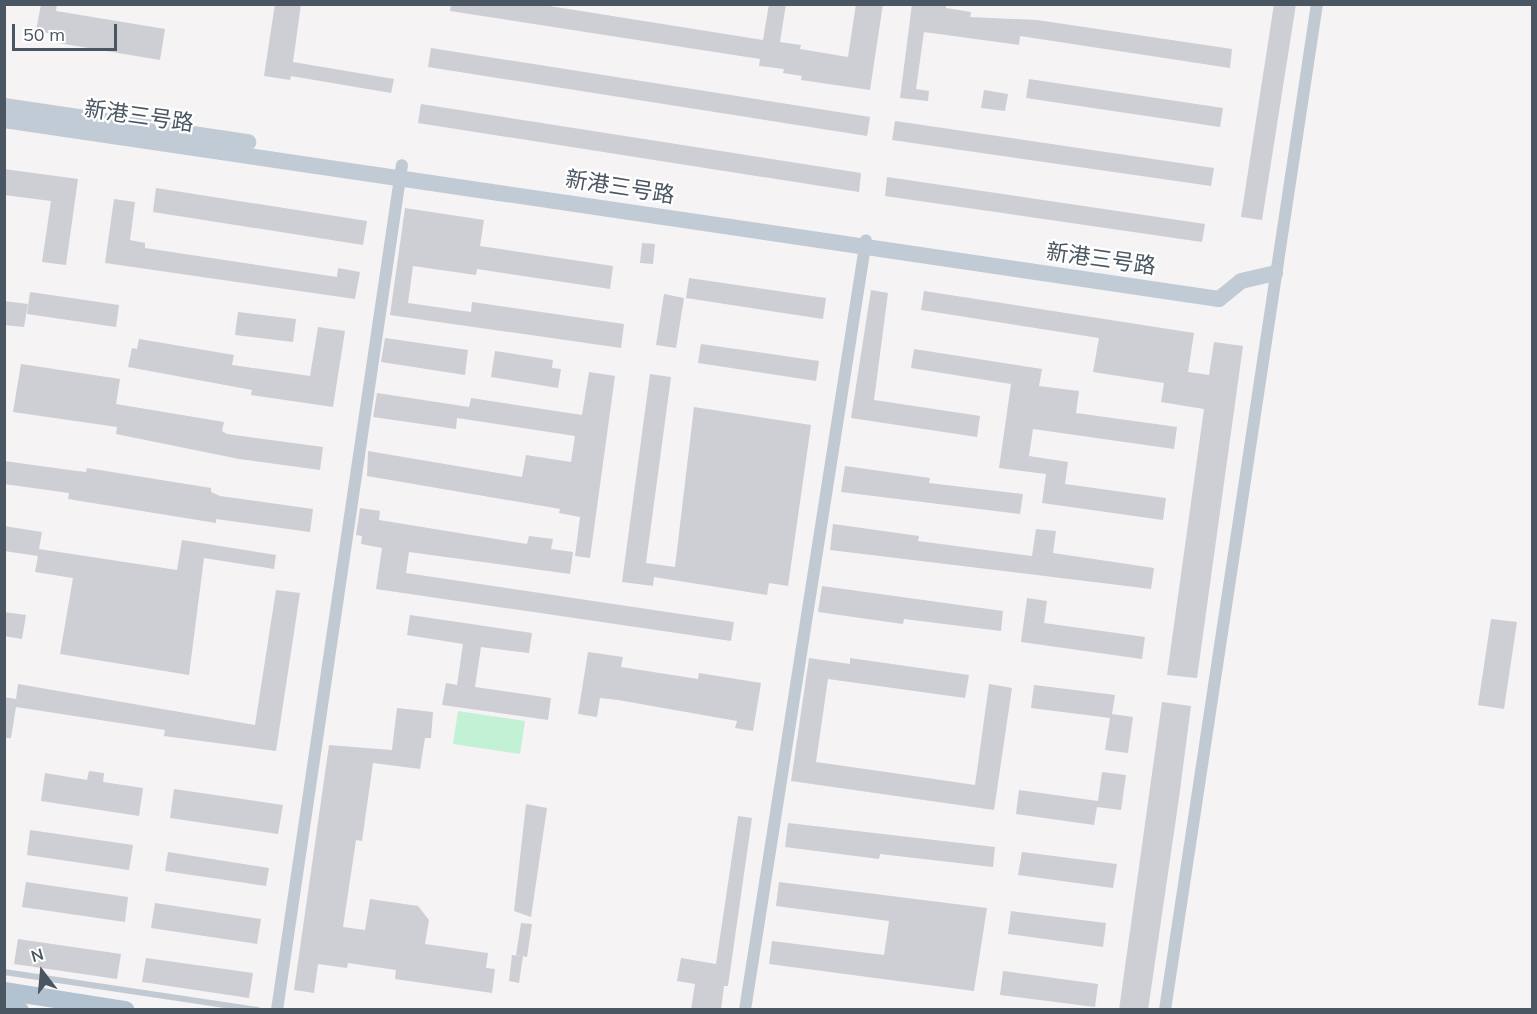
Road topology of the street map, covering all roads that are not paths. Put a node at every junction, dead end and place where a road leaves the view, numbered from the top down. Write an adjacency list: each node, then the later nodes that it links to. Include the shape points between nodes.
1 (1317, 4): 6 (street)
2 (4, 106): 4 (street, 新港三号路)
3 (4, 120): 4 (street, 新港三号路)
4 (402, 170): 5 (street, 新港三号路); 13 (street)
5 (865, 244): 6 (street, 新港三号路, via 1219,299 1241,281); 14 (street)
6 (1275, 273): 15 (street)
7 (4, 972): 12 (lane)
8 (4, 991): 11 (main road)
9 (4, 1007): 10 (main road)
10 (20, 1010)
11 (126, 1010)
12 (257, 1010)
13 (277, 1010)
14 (746, 1010)
15 (1165, 1010)

